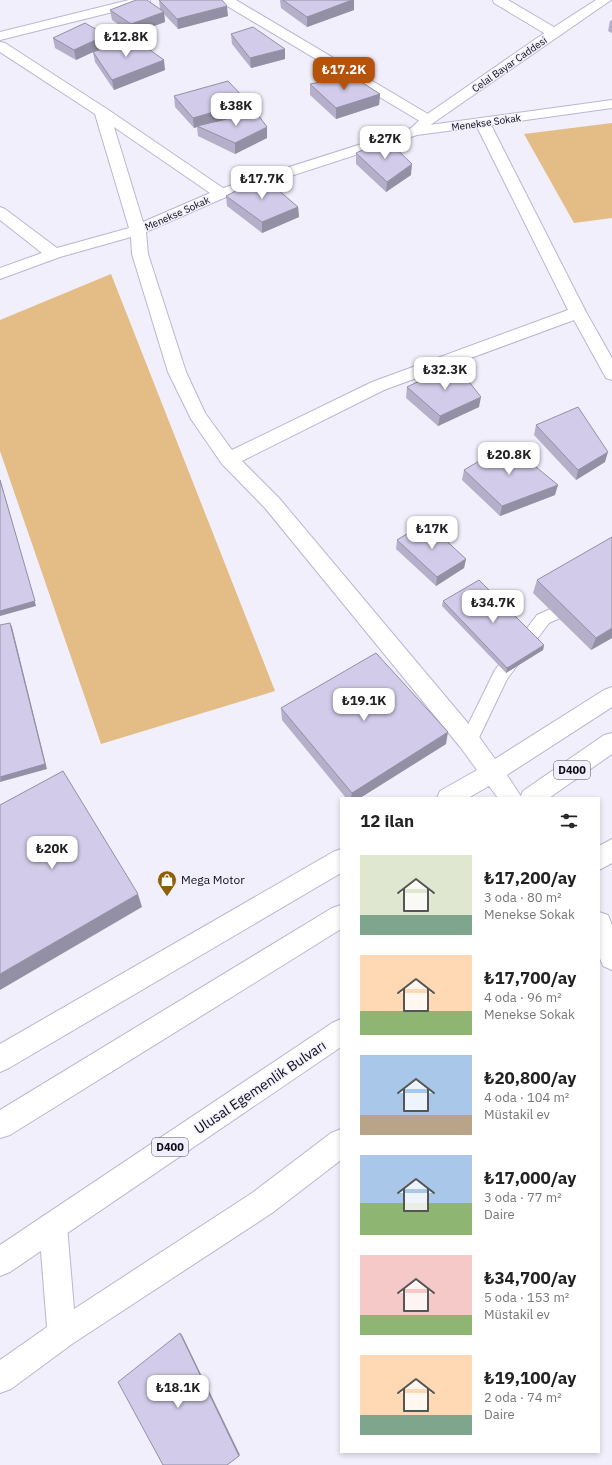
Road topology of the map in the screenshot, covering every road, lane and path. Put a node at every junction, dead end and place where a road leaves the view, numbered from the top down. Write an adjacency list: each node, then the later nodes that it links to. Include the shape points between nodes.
1 (144, 0): 6 (main road)
2 (227, 0): 10 (main road)
3 (499, 0): 5 (main road)
4 (604, 0): 5 (main road, Celal Bayar Caddesi)
5 (554, 33): 10 (main road, Celal Bayar Caddesi)
6 (0, 36)
7 (0, 46): 9 (main road)
8 (612, 104): 11 (main road, Menekse Sokak)
9 (102, 112): 13 (main road); 15 (main road)
10 (428, 120): 12 (main road, Celal Bayar Caddesi)
11 (482, 122): 12 (main road, Menekse Sokak); 18 (main road)
12 (415, 131): 13 (main road, Menekse Sokak)
13 (221, 194): 15 (main road, Menekse Sokak)
14 (0, 212): 16 (main road)
15 (138, 230): 16 (main road, Menekse Sokak); 20 (main road, via 140,254 177,372 197,415)
16 (54, 254): 17 (main road, Menekse Sokak)
17 (0, 274)
18 (578, 312): 19 (main road); 20 (main road, via 378,386)
19 (612, 374)
20 (229, 458): 23 (main road, via 272,503)
21 (612, 587): 23 (lane, via 543,619 501,675)
22 (612, 696): 25 (main road)
23 (469, 742): 25 (main road)
24 (612, 742): 28 (main road, D400)
25 (493, 772): 26 (main road); 27 (main road)
26 (450, 797)
27 (510, 797)
28 (532, 797)
29 (612, 850): 30 (main road)
30 (600, 858)
31 (340, 861): 37 (main road)
32 (340, 917): 38 (main road)
33 (600, 926): 34 (main road)
34 (612, 959): 35 (main road)
35 (600, 960)
36 (340, 1033): 40 (main road, Ulusal Egemenlik Bulvarı / D400)
37 (0, 1059)
38 (0, 1124)
39 (340, 1144): 42 (main road, via 262,1203)
40 (53, 1226): 41 (main road, Ulusal Egemenlik Bulvarı / D400); 42 (main road)
41 (0, 1262)
42 (62, 1334): 43 (main road)
43 (0, 1378)

